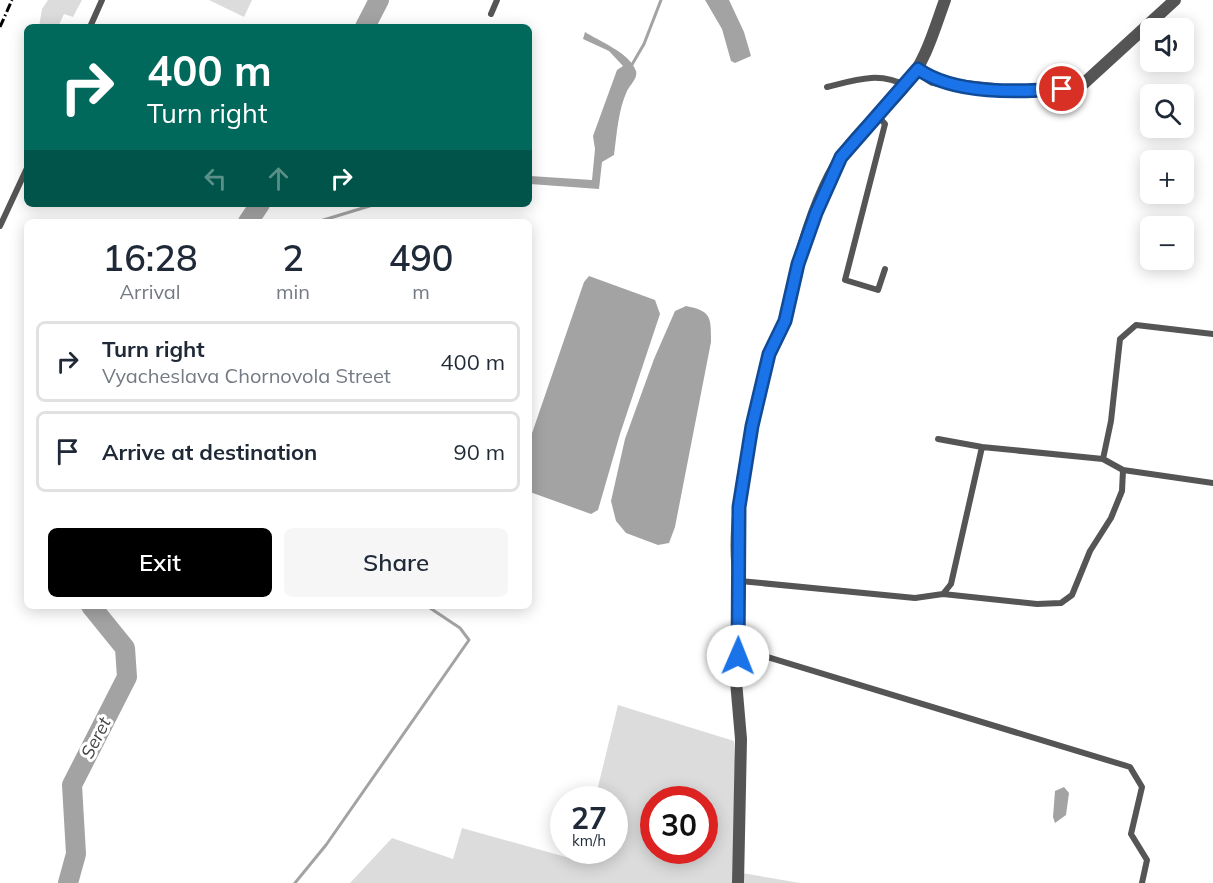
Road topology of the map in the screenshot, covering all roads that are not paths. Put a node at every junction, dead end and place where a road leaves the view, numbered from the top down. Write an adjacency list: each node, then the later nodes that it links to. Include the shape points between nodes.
1 (102, 0): 6 (lane)
2 (497, 0): 5 (lane)
3 (945, 0): 7 (street)
4 (1175, 0): 7 (street, via 1082,84 1023,92 933,80)
5 (491, 14)
6 (91, 24)
7 (918, 69): 8 (street)
8 (906, 86): 9 (lane, via 892,78 878,77); 10 (street)
9 (827, 87)
10 (877, 115): 13 (lane, via 885,124 845,280 878,290); 20 (street, via 841,157 826,185 798,264 785,321 769,354 739,507)
11 (24, 174): 12 (lane)
12 (0, 226)
13 (885, 269)
14 (1213, 334): 17 (lane, via 1136,325 1126,331 1120,339)
15 (938, 439): 16 (lane)
16 (982, 447): 17 (lane); 21 (lane, via 951,584)
17 (1103, 459): 18 (lane)
18 (1123, 470): 19 (lane); 21 (lane, via 1122,491 1111,518 1090,551 1072,595 1062,603)
19 (1213, 483)
20 (740, 581): 21 (lane, via 915,598); 22 (street)
21 (943, 594)
22 (738, 636): 23 (street); 24 (lane, via 761,654 1130,767 1142,787 1131,834 1147,860)
23 (738, 883)
24 (1142, 883)

